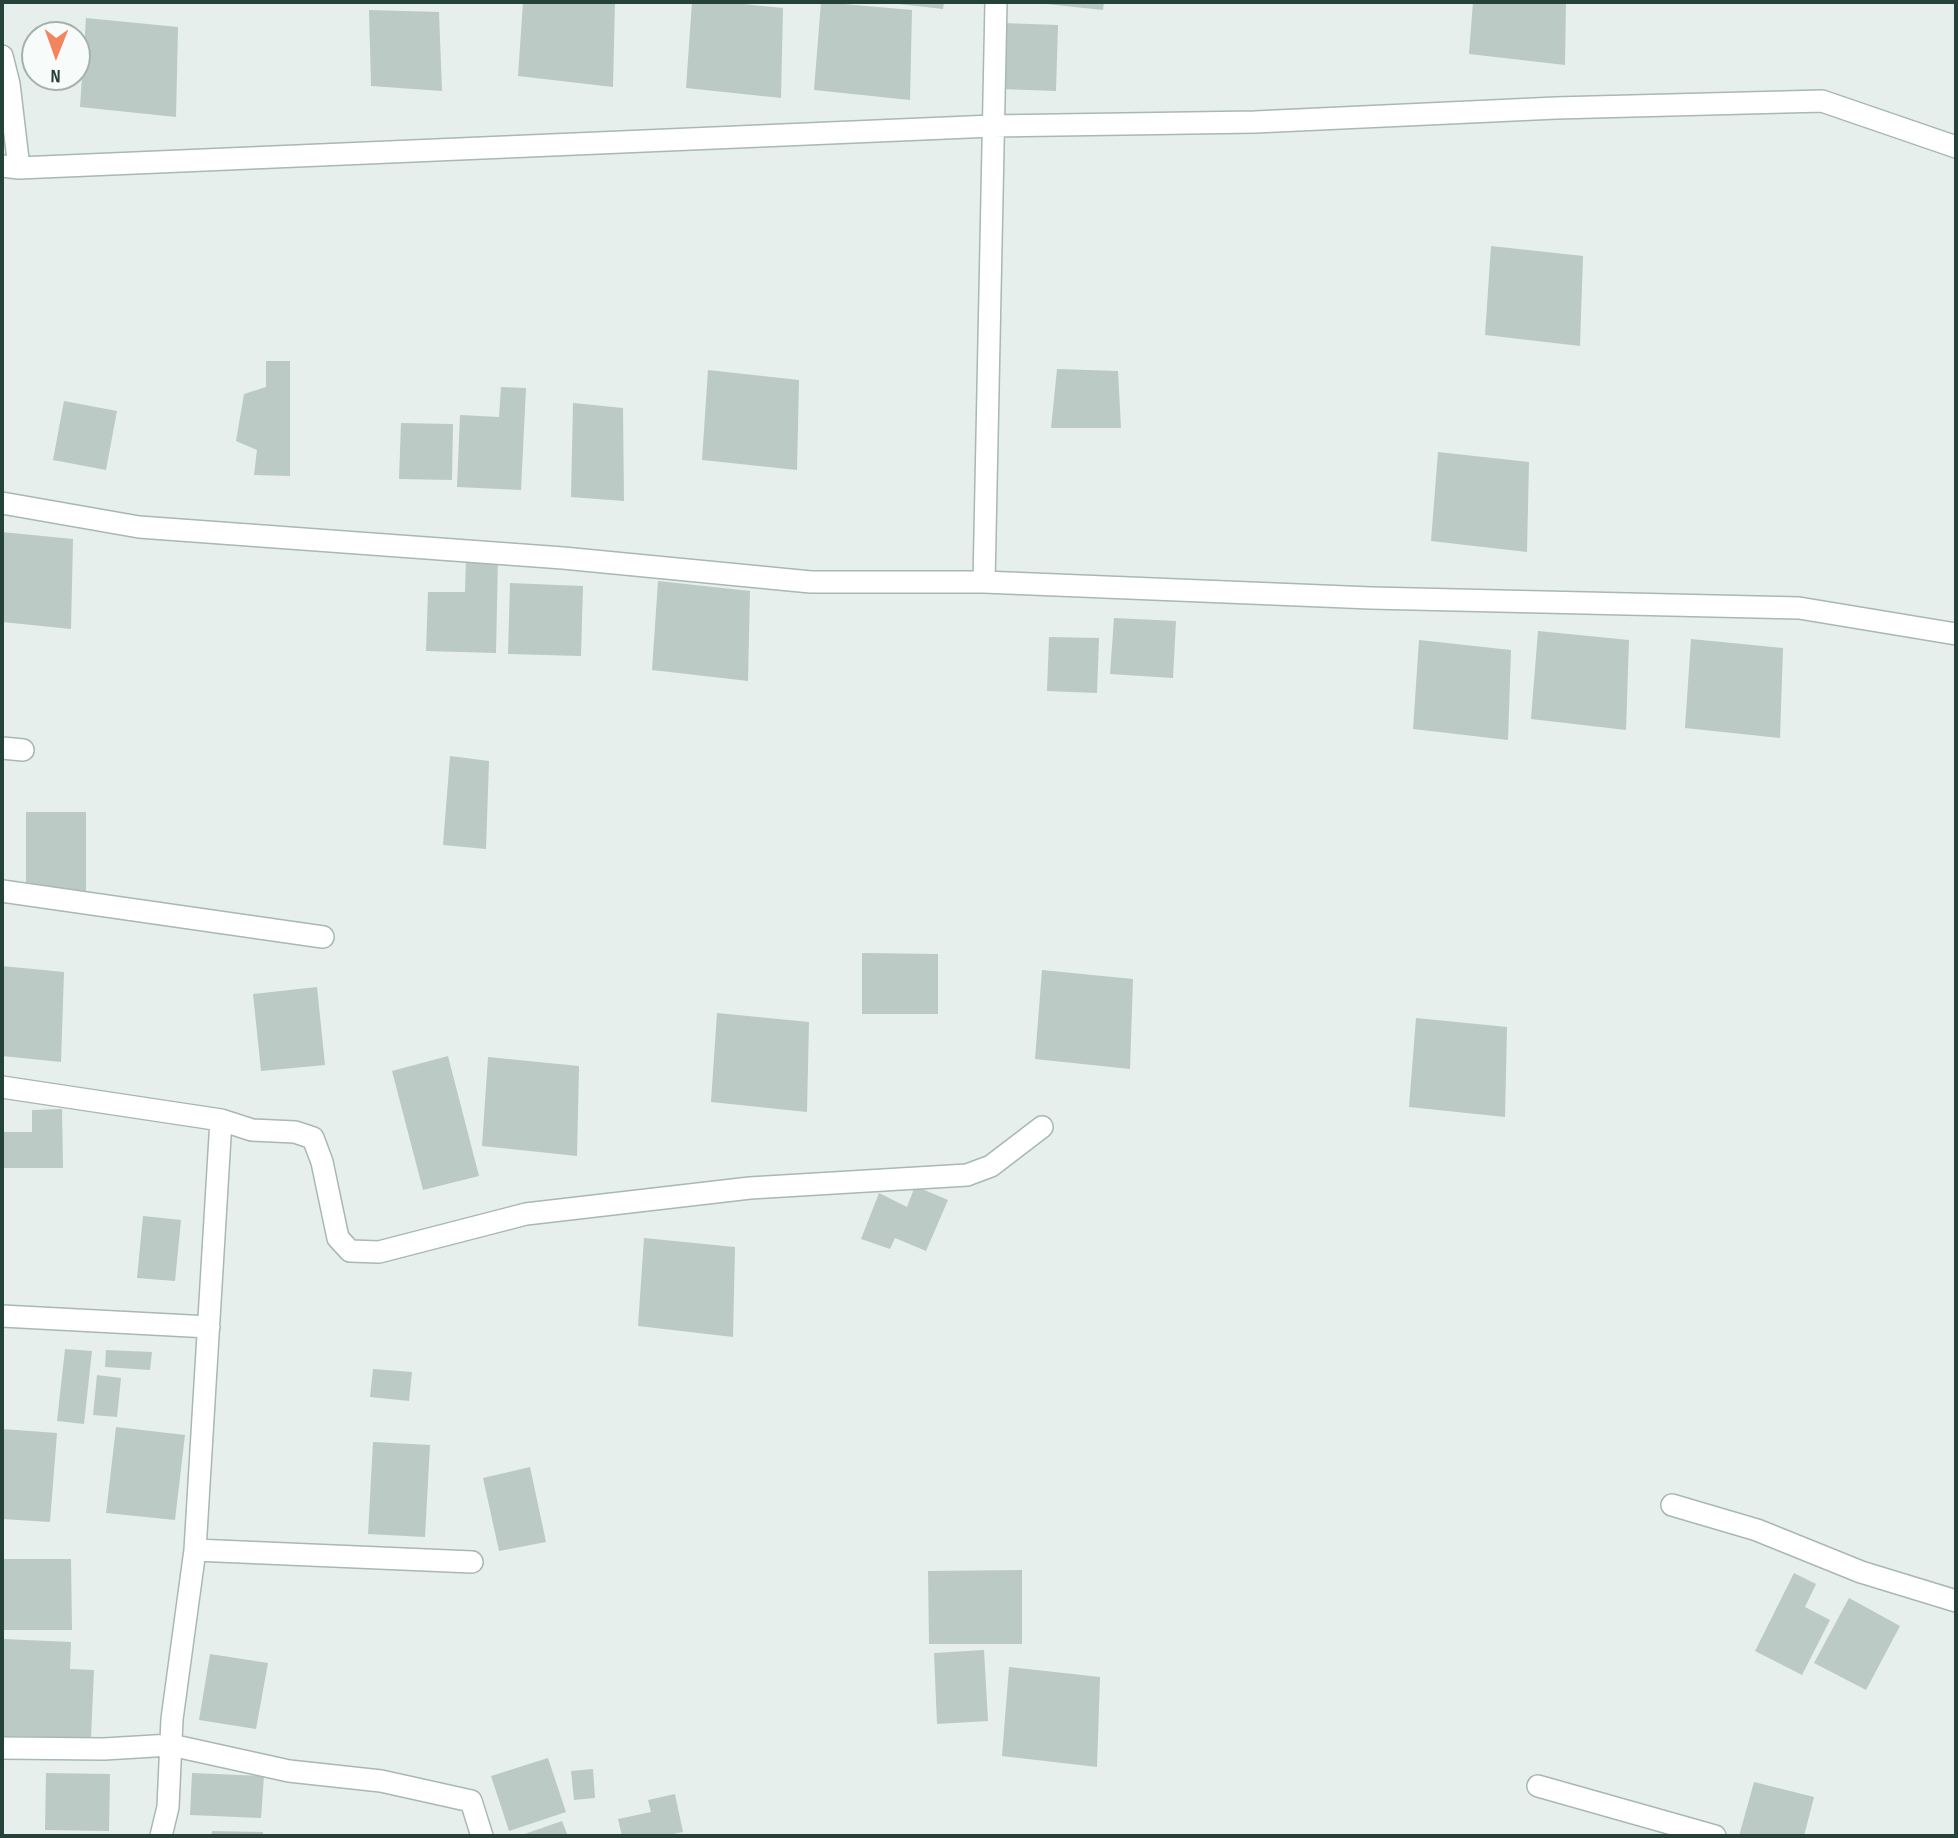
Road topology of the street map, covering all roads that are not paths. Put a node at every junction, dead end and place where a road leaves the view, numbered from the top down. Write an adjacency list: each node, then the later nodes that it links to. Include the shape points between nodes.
1 (996, 2): 3 (street)
2 (2, 56): 5 (street, via 9,84)
3 (992, 126): 4 (street, via 1255,122 1822,101); 5 (street); 7 (street)
4 (1956, 147)
5 (10, 167)
6 (2, 503): 7 (street, via 139,527 563,558 811,582)
7 (984, 582): 8 (street, via 1371,598 1799,608)
8 (1956, 634)
9 (2, 891): 10 (street)
10 (323, 937)
11 (2, 1087): 12 (street)
12 (222, 1120): 13 (street, via 252,1130 295,1132 313,1139 338,1238 350,1251 379,1252 526,1214 750,1188 967,1175 991,1167); 15 (street)
13 (1042, 1127)
14 (2, 1316): 15 (street)
15 (209, 1327): 17 (street)
16 (1672, 1505): 19 (street, via 1757,1530 1861,1572)
17 (195, 1550): 18 (street); 20 (street)
18 (472, 1562)
19 (1956, 1601)
20 (171, 1745): 21 (street); 23 (street); 26 (street, via 289,1772 381,1781 471,1801)
21 (2, 1748)
22 (1538, 1786): 27 (street)
23 (168, 1807): 24 (street); 25 (street)
24 (162, 1836)
25 (169, 1836)
26 (482, 1836)
27 (1715, 1836)

